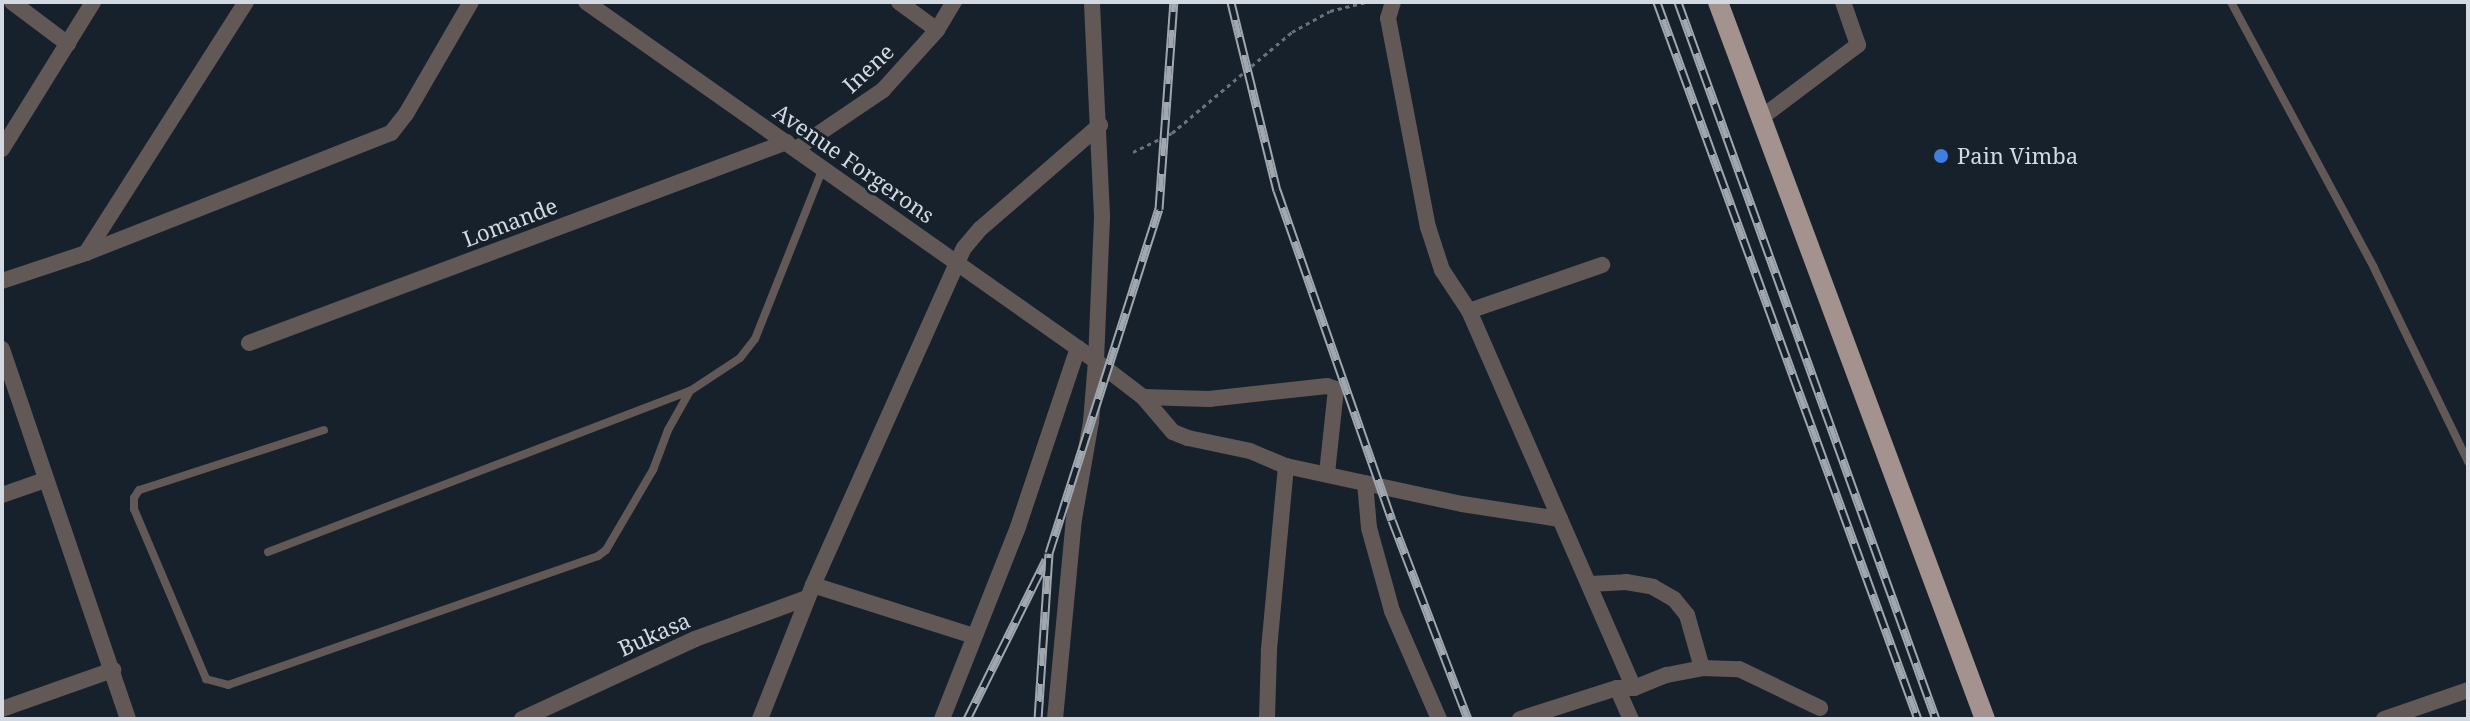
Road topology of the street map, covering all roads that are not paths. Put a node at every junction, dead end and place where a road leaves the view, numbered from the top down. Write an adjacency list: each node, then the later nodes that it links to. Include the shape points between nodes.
1 (12, 2): 14 (street)
2 (93, 2): 14 (street)
3 (246, 2): 20 (street)
4 (471, 2): 20 (street, via 391,133)
5 (586, 2): 17 (street, Avenue Forgerons)
6 (899, 2): 13 (street)
7 (954, 2): 13 (street, Inene)
8 (1092, 2): 16 (street)
9 (1393, 2): 24 (street, via 1388,18 1428,227 1442,270)
10 (1718, 2): 15 (main road)
11 (1843, 2): 15 (street, via 1858,45)
12 (2231, 2): 32 (lane, via 2374,268)
13 (937, 30): 17 (street, Inene, via 883,90)
14 (68, 44): 18 (street)
15 (1762, 117): 58 (main road)
16 (1100, 125): 21 (street, via 980,229); 28 (street)
17 (791, 145): 19 (street, Avenue Forgerons); 25 (street, Lomande)
18 (2, 149)
19 (823, 168): 21 (street, Avenue Forgerons); 29 (lane, via 755,339 740,358)
20 (86, 253): 23 (street)
21 (957, 264): 26 (street, Avenue Forgerons); 41 (street)
22 (1602, 265): 24 (street)
23 (2, 281)
24 (1469, 311): 38 (street)
25 (249, 343)
26 (1078, 348): 28 (street, Avenue Forgerons); 42 (street, via 1018,527)
27 (2, 349): 35 (street)
28 (1096, 361): 30 (street, Avenue Forgerons); 53 (street)
29 (690, 391): 31 (lane, via 612,544 598,556 228,685 206,679 134,509 134,498 139,490); 39 (lane)
30 (1143, 397): 33 (street, Avenue Forgerons, via 1173,432); 34 (street, via 1209,399 1336,389)
31 (324, 430)
32 (2468, 462)
33 (1286, 466): 34 (street, Avenue Forgerons); 54 (street)
34 (1327, 473): 36 (street, Avenue Forgerons)
35 (45, 480): 37 (street); 44 (street)
36 (1365, 483): 38 (street, Avenue Forgerons); 55 (street, via 1369,528 1392,611)
37 (2, 495)
38 (1560, 519): 40 (street)
39 (268, 552)
40 (1590, 584): 43 (street, via 1626,582 1653,587 1674,599 1687,615); 45 (street)
41 (810, 592): 42 (street); 50 (street, Bukasa); 51 (street)
42 (974, 636): 52 (street)
43 (1702, 668): 45 (street); 47 (street, via 1739,669)
44 (113, 670): 48 (street); 49 (street)
45 (1626, 688): 56 (street); 57 (street)
46 (2468, 690): 59 (street)
47 (1820, 708)
48 (2, 709)
49 (128, 719)
50 (522, 719)
51 (760, 719)
52 (942, 719)
53 (1055, 719)
54 (1267, 719)
55 (1439, 719)
56 (1520, 719)
57 (1631, 719)
58 (1985, 719)
59 (2384, 719)

